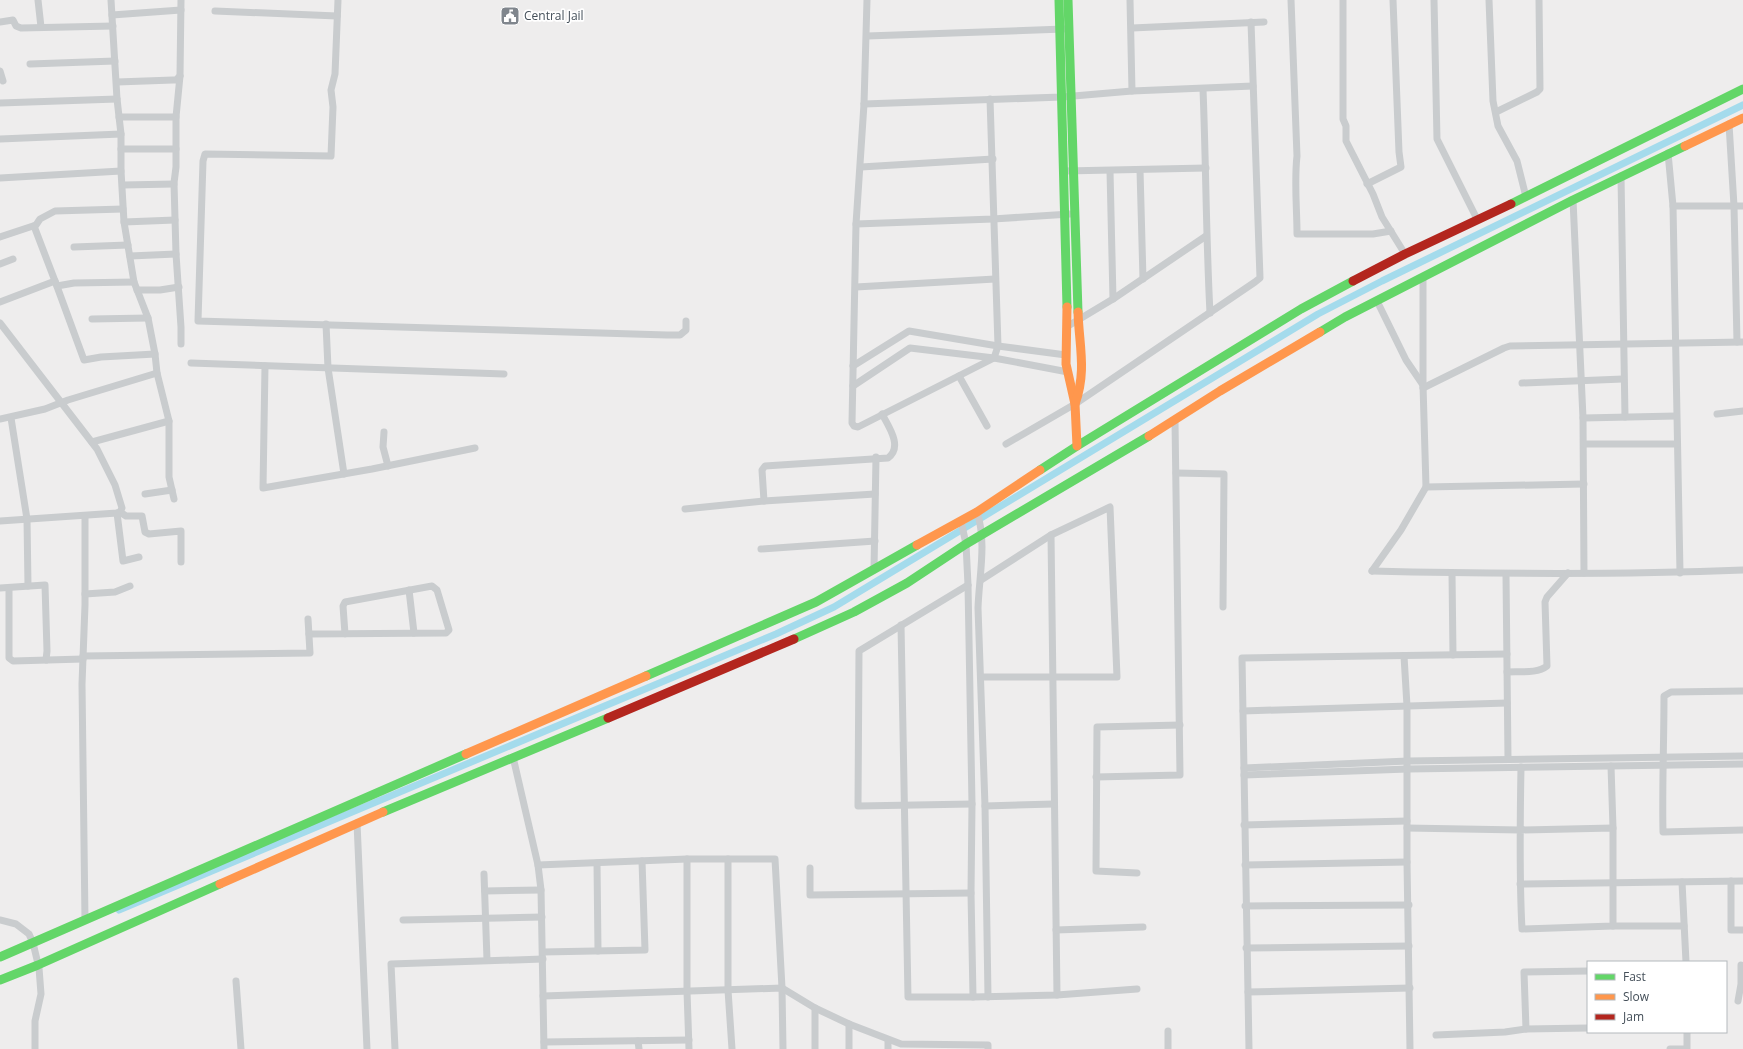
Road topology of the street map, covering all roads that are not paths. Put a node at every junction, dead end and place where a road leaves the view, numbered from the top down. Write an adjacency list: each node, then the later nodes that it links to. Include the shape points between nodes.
1 (38, 0): 23 (street)
2 (112, 0): 17 (street)
3 (181, 0): 15 (street)
4 (338, 0): 18 (street)
5 (867, 0): 26 (street)
6 (1059, 0): 25 (street)
7 (1068, 0): 25 (street)
8 (1130, 0): 24 (street)
9 (1291, 0): 77 (street, via 1297,234 1373,234)
10 (1343, 0): 62 (street, via 1343,119 1346,126 1346,141)
11 (1393, 0): 62 (street, via 1402,167)
12 (1434, 0): 72 (street, via 1437,139)
13 (1489, 0): 42 (street, via 1493,102)
14 (1539, 0): 42 (street, via 1540,89)
15 (181, 10): 17 (street); 30 (street)
16 (215, 11): 18 (street)
17 (112, 15): 22 (street)
18 (337, 16): 104 (street, via 335,74 331,90 331,156 205,154 203,161 198,320)
19 (0, 22): 23 (street, via 13,20 16,26 21,28)
20 (1251, 22): 21 (street); 24 (street); 33 (street)
21 (1264, 22)
22 (113, 26): 23 (street); 27 (street)
23 (41, 27)
24 (1132, 28): 36 (street)
25 (1065, 29): 26 (street); 37 (street)
26 (867, 36): 41 (street)
27 (115, 61): 28 (street); 32 (street)
28 (30, 64)
29 (0, 71): 31 (street)
30 (180, 76): 32 (street, via 176,80); 44 (street)
31 (3, 81)
32 (117, 82): 38 (street)
33 (1253, 86): 34 (street); 98 (street, via 1260,278)
34 (1202, 89): 36 (street); 54 (street)
35 (1743, 89): 64 (street)
36 (1132, 91): 37 (street)
37 (1066, 96): 39 (street); 57 (street)
38 (117, 99): 40 (street); 43 (street)
39 (990, 99): 41 (street); 52 (street)
40 (0, 103)
41 (864, 104): 53 (street)
42 (1496, 112): 64 (street, via 1498,126 1517,161)
43 (118, 117): 44 (street); 47 (street)
44 (176, 117): 50 (street)
45 (1743, 118): 46 (street)
46 (1729, 124): 51 (street); 67 (street)
47 (121, 134): 48 (street); 49 (street)
48 (0, 139)
49 (121, 149): 50 (street); 55 (street)
50 (176, 149): 61 (street)
51 (1668, 153): 59 (street); 66 (street)
52 (993, 159): 53 (street); 71 (street)
53 (860, 167): 75 (street)
54 (1206, 168): 56 (street); 78 (street)
55 (121, 170): 60 (street); 63 (street)
56 (1140, 170): 58 (street); 89 (street)
57 (1069, 171): 58 (street); 70 (street)
58 (1110, 171): 95 (street)
59 (1621, 176): 65 (street); 109 (street)
60 (0, 178)
61 (174, 184): 63 (street); 73 (street)
62 (1367, 184): 77 (street)
63 (123, 185): 69 (street)
64 (1526, 197): 72 (street)
65 (1573, 200): 87 (street); 110 (street)
66 (1673, 206): 67 (street); 107 (street)
67 (1734, 206): 68 (street); 106 (street)
68 (1743, 206)
69 (123, 209): 74 (street); 76 (street, via 54,211 46,214)
70 (1070, 214): 71 (street); 101 (street); 105 (street)
71 (994, 219): 75 (street); 88 (street)
72 (1478, 219): 83 (street)
73 (175, 220): 74 (street); 82 (street)
74 (124, 222): 80 (street)
75 (856, 224): 93 (street)
76 (34, 226): 79 (street); 91 (street)
77 (1391, 231): 83 (street)
78 (1206, 236): 89 (street); 98 (street)
79 (0, 237)
80 (128, 245): 81 (street); 84 (street)
81 (74, 247)
82 (176, 254): 84 (street); 92 (street)
83 (1404, 254): 146 (street, via 1301,309)
84 (130, 256): 90 (street)
85 (13, 259): 86 (street)
86 (0, 264)
87 (1423, 278): 96 (street); 127 (street)
88 (995, 279): 93 (street); 111 (street)
89 (1143, 279): 95 (street)
90 (134, 282): 91 (street); 94 (street)
91 (56, 283): 97 (street); 112 (street, via 84,360 101,356)
92 (179, 287): 94 (street); 108 (street)
93 (856, 287): 117 (street)
94 (137, 290): 99 (street)
95 (1113, 299): 101 (street)
96 (1377, 301): 127 (street, via 1406,360); 139 (street, via 1220,391)
97 (0, 302)
98 (1210, 313): 129 (street)
99 (148, 318): 100 (street); 112 (street)
100 (92, 319)
101 (1078, 320): 105 (street); 129 (street, via 1083,362 1081,386)
102 (686, 321): 104 (street, via 686,330 680,334 667,335)
103 (0, 323): 128 (street)
104 (326, 324): 118 (street)
105 (1068, 326): 113 (street)
106 (1740, 342): 107 (street)
107 (1675, 343): 109 (street); 133 (street)
108 (181, 344)
109 (1623, 344): 110 (street); 123 (street)
110 (1581, 345): 124 (street); 127 (street, via 1510,346)
111 (998, 346): 113 (street); 114 (street); 117 (street, via 909,331)
112 (156, 354): 120 (street)
113 (1066, 355): 119 (street)
114 (994, 358): 119 (street); 122 (street); 126 (street, via 910,348)
115 (191, 363): 116 (street)
116 (265, 366): 118 (street); 151 (street, via 263,488)
117 (853, 366): 126 (street)
118 (328, 368): 121 (street); 151 (street)
119 (1068, 372): 129 (street)
120 (157, 373): 128 (street); 138 (street)
121 (504, 374)
122 (959, 376): 131 (street); 140 (street)
123 (1623, 379): 124 (street); 134 (street)
124 (1582, 381): 125 (street); 136 (street)
125 (1522, 383)
126 (853, 386): 131 (street, via 854,426 858,427)
127 (1423, 386): 153 (street)
128 (61, 403): 135 (street); 142 (street)
129 (1075, 404): 143 (street); 146 (street)
130 (1743, 411): 132 (street)
131 (882, 414): 148 (street, via 896,446 888,458)
132 (1716, 414)
133 (1676, 416): 134 (street); 145 (street)
134 (1625, 417): 136 (street)
135 (11, 418): 137 (street); 163 (street)
136 (1583, 418): 144 (street)
137 (0, 419)
138 (169, 421): 142 (street); 154 (street, via 169,477)
139 (1175, 421): 150 (street); 166 (street)
140 (987, 426)
141 (384, 432): 149 (street, via 383,448)
142 (92, 442): 160 (street, via 117,490 122,508)
143 (1006, 444)
144 (1584, 444): 145 (street); 152 (street)
145 (1677, 444): 178 (street)
146 (1077, 446): 161 (street)
147 (475, 448): 149 (street)
148 (876, 458): 156 (street); 158 (street, via 764,466)
149 (388, 466): 151 (street)
150 (1176, 473): 188 (street, via 1224,474); 206 (street)
151 (344, 474)
152 (1584, 484): 153 (street); 177 (street)
153 (1426, 488): 175 (street, via 1372,572)
154 (172, 490): 155 (street); 157 (street)
155 (145, 494)
156 (875, 494): 158 (street); 168 (street)
157 (174, 499)
158 (764, 501): 159 (street)
159 (685, 509)
160 (119, 512): 162 (street); 171 (street, via 123,561); 172 (street, via 126,516 142,516 145,532 149,534 181,531)
161 (978, 515): 165 (street); 166 (street)
162 (85, 516): 163 (street); 187 (street)
163 (27, 519): 164 (street); 182 (street)
164 (0, 521)
165 (962, 522): 169 (street); 173 (street)
166 (981, 532): 169 (street); 180 (street)
167 (1051, 536): 180 (street); 201 (street); 201 (street, via 1110,507 1117,677)
168 (875, 541): 170 (street); 173 (street)
169 (965, 542): 181 (street); 208 (street, via 906,583 854,612)
170 (761, 549)
171 (139, 557)
172 (181, 562)
173 (874, 570): 253 (street, via 816,602 767,624)
174 (1743, 570): 178 (street)
175 (1452, 573): 179 (street); 195 (street)
176 (1568, 573): 177 (street); 179 (street); 199 (street, via 1544,602 1547,666 1543,670)
177 (1584, 573): 178 (street)
178 (1680, 573)
179 (1506, 575): 194 (street)
180 (981, 580): 200 (street, via 978,608)
181 (968, 585): 190 (street); 219 (street)
182 (28, 586): 185 (street); 198 (street, via 45,585)
183 (130, 586): 187 (street, via 115,592)
184 (0, 588): 185 (street)
185 (8, 588): 198 (street, via 9,658 13,661)
186 (409, 590): 191 (street); 191 (street, via 435,587 449,630 446,633); 193 (street, via 345,602)
187 (85, 594): 197 (street)
188 (1223, 607)
189 (308, 619): 192 (street)
190 (901, 625): 221 (street); 221 (street, via 859,651 858,806)
191 (414, 633): 193 (street)
192 (309, 634): 193 (street); 197 (street, via 310,653)
193 (345, 634)
194 (1507, 654): 195 (street); 199 (street)
195 (1453, 655): 196 (street)
196 (1404, 656): 204 (street); 205 (street, via 1242,658)
197 (83, 658): 198 (street); 253 (street)
198 (46, 660)
199 (1507, 672): 203 (street)
200 (982, 677): 201 (street); 222 (street)
201 (1052, 678): 220 (street)
202 (1743, 691): 209 (street, via 1672,692 1664,696)
203 (1507, 703): 204 (street); 210 (street)
204 (1407, 706): 205 (street); 211 (street)
205 (1242, 711): 217 (street)
206 (1180, 725): 218 (street, via 1097,727); 218 (street, via 1180,776)
207 (1743, 756): 209 (street)
208 (513, 757): 223 (street); 234 (street)
209 (1664, 757): 210 (street); 214 (street)
210 (1508, 759): 211 (street)
211 (1408, 761): 216 (street); 217 (street)
212 (1743, 764): 214 (street)
213 (1611, 766): 214 (street); 215 (street); 226 (street)
214 (1663, 766): 228 (street, via 1663,832)
215 (1521, 767): 216 (street); 227 (street)
216 (1408, 769): 217 (street); 225 (street)
217 (1244, 771): 224 (street)
218 (1096, 777): 237 (street, via 1096,871)
219 (972, 804): 221 (street); 246 (street)
220 (1054, 804): 222 (street); 258 (street)
221 (905, 806): 247 (street)
222 (985, 806): 283 (street)
223 (357, 823): 268 (street); 298 (street)
224 (1244, 825): 225 (street); 235 (street)
225 (1407, 825): 227 (street); 232 (street)
226 (1613, 828): 227 (street); 242 (street)
227 (1520, 830): 243 (street)
228 (1743, 830)
229 (687, 859): 230 (street); 231 (street); 278 (street)
230 (728, 859): 274 (street, via 775,859); 277 (street)
231 (642, 861): 233 (street); 263 (street, via 645,950)
232 (1407, 862): 235 (street); 248 (street)
233 (597, 863): 234 (street); 263 (street)
234 (538, 865): 244 (street)
235 (1245, 865): 249 (street)
236 (810, 868): 247 (street, via 810,895)
237 (1137, 873)
238 (484, 874): 245 (street)
239 (1731, 881): 240 (street); 241 (street); 259 (street, via 1731,930)
240 (1743, 881)
241 (1682, 882): 242 (street); 256 (street)
242 (1613, 883): 243 (street); 255 (street)
243 (1520, 884): 255 (street, via 1522,929)
244 (541, 890): 245 (street); 250 (street)
245 (485, 891): 251 (street)
246 (972, 893): 247 (street); 282 (street)
247 (906, 894): 282 (street, via 908,997)
248 (1409, 905): 249 (street); 261 (street)
249 (1245, 906): 262 (street)
250 (542, 917): 251 (street); 264 (street)
251 (486, 918): 254 (street); 266 (street)
252 (0, 920): 260 (street, via 16,924 29,934)
253 (85, 920): 260 (street)
254 (403, 920)
255 (1613, 926): 256 (street)
256 (1684, 926): 267 (street)
257 (1144, 927): 258 (street)
258 (1056, 930): 280 (street)
259 (1743, 930)
260 (33, 946): 265 (street); 268 (street)
261 (1409, 946): 262 (street); 275 (street)
262 (1246, 948): 279 (street)
263 (598, 951): 264 (street)
264 (543, 955): 266 (street); 281 (street)
265 (0, 957)
266 (487, 960): 299 (street, via 391,964)
267 (1686, 961)
268 (38, 962): 271 (street); 296 (street, via 40,994 35,1021)
269 (1740, 965): 273 (street)
270 (1587, 971): 288 (street, via 1524,972)
271 (0, 980)
272 (236, 980): 297 (street)
273 (1742, 984): 284 (street)
274 (782, 988): 277 (street); 285 (street); 303 (street)
275 (1410, 988): 279 (street); 310 (street)
276 (1137, 989): 280 (street)
277 (728, 990): 278 (street); 302 (street)
278 (687, 991): 281 (street); 292 (street)
279 (1248, 992): 309 (street)
280 (1057, 995): 283 (street)
281 (543, 996): 295 (street)
282 (973, 997): 283 (street)
283 (988, 997)
284 (1738, 1001)
285 (815, 1008): 286 (street); 304 (street)
286 (849, 1024): 293 (street); 305 (street)
287 (1587, 1028): 288 (street)
288 (1526, 1029): 291 (street)
289 (1168, 1031): 308 (street)
290 (1687, 1033): 311 (street, via 1688,1049)
291 (1436, 1035)
292 (689, 1040): 294 (street); 301 (street)
293 (888, 1040): 306 (street); 307 (street, via 901,1044 988,1044)
294 (638, 1041): 295 (street); 300 (street)
295 (544, 1046)
296 (35, 1049)
297 (241, 1049)
298 (367, 1049)
299 (395, 1049)
300 (639, 1049)
301 (689, 1049)
302 (732, 1049)
303 (783, 1049)
304 (815, 1049)
305 (849, 1049)
306 (888, 1049)
307 (988, 1049)
308 (1168, 1049)
309 (1249, 1049)
310 (1410, 1049)
311 (1670, 1049)

